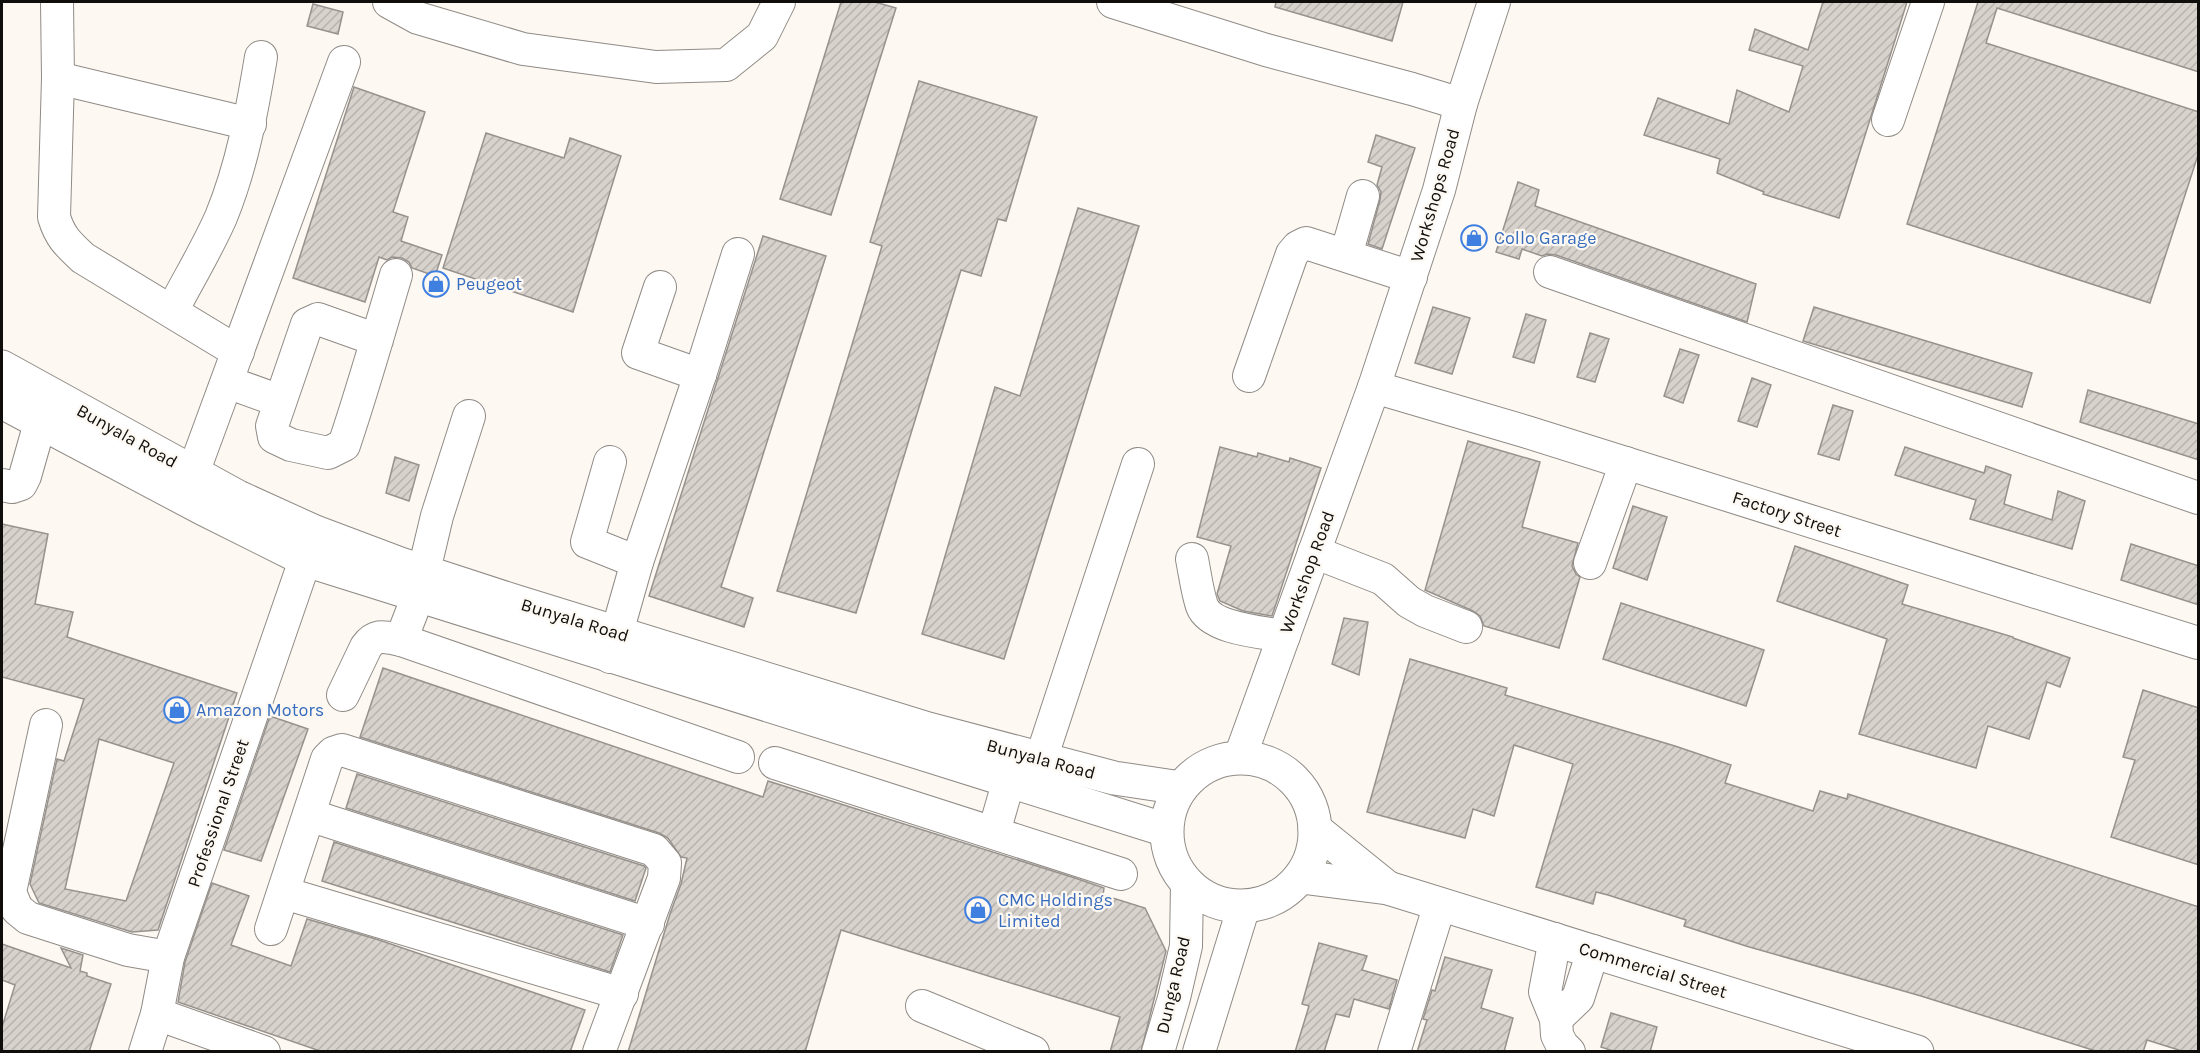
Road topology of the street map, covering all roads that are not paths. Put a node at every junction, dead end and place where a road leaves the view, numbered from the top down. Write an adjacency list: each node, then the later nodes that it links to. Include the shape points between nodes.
1 (57, 2): 9 (street)
2 (389, 2): 3 (street, via 418,18 523,49 656,67 726,65 762,36)
3 (779, 2)
4 (1113, 2): 10 (street, via 1266,50)
5 (1494, 2): 10 (street, Workshops Road)
6 (1928, 2): 11 (street)
7 (261, 57): 12 (street)
8 (345, 62): 22 (street)
9 (58, 78): 12 (street); 20 (street, via 54,217 58,232 83,258)
10 (1461, 104): 18 (street, Workshops Road)
11 (1888, 120)
12 (250, 124): 20 (street, via 220,218)
13 (1363, 196): 15 (street)
14 (738, 254): 24 (street)
15 (1346, 255): 18 (street); 25 (street, via 1306,243 1292,254)
16 (1550, 272): 37 (street)
17 (396, 275): 21 (street)
18 (1411, 277): 27 (street, Workshops Road)
19 (660, 287): 24 (street, via 638,353)
20 (172, 311): 22 (street)
21 (377, 340): 28 (street, via 318,320 307,324); 28 (street, via 344,445 328,453 274,437)
22 (238, 352): 26 (street)
23 (2, 367): 35 (main road, Bunyala Road)
24 (700, 375): 41 (street)
25 (1249, 376)
26 (227, 382): 28 (street); 35 (street)
27 (1374, 387): 34 (street, Factory Street); 39 (street, Workshop Road)
28 (280, 401)
29 (2, 402): 31 (main road, Bunyala Road)
30 (469, 416): 43 (street, via 437,516)
31 (40, 423): 36 (street, via 21,484); 38 (main road, Bunyala Road, via 201,508)
32 (610, 462): 41 (street, via 587,542)
33 (1138, 464): 53 (street)
34 (1626, 464): 42 (street); 47 (street, Factory Street)
35 (193, 472): 38 (main road, Bunyala Road)
36 (2, 485)
37 (2199, 498)
38 (310, 546): 43 (main road, Bunyala Road); 72 (street, Professional Street)
39 (1314, 552): 44 (street, via 1383,579 1409,602); 45 (street, Workshop Road)
40 (1192, 559): 45 (street, via 1203,607 1209,616 1220,623)
41 (637, 562): 48 (street)
42 (1590, 563)
43 (422, 584): 46 (street); 48 (main road, Bunyala Road)
44 (1466, 627)
45 (1284, 636): 52 (street, Workshop Road)
46 (400, 640): 49 (street, via 378,636 370,640); 51 (street)
47 (2199, 643)
48 (614, 645): 53 (main road, Bunyala Road); 55 (main road, Bunyala Road)
49 (343, 695)
50 (46, 725): 72 (street, via 10,892 17,909 28,918 72,933)
51 (738, 757)
52 (1240, 758): 56 (main road, via 1217,761 1197,771); 58 (main road, via 1268,763 1292,778 1309,801)
53 (1041, 759): 56 (main road, Bunyala Road, via 1114,778)
54 (775, 763): 60 (street)
55 (1010, 780): 59 (main road, Bunyala Road); 60 (street)
56 (1180, 788): 59 (main road, via 1170,808)
57 (309, 815): 65 (street); 68 (street); 68 (street, via 327,759 342,750 654,850 665,863 664,878)
58 (1315, 829): 62 (main road, via 1312,854); 64 (main road, Commercial Street)
59 (1166, 830): 63 (main road, via 1171,859)
60 (994, 832): 61 (street)
61 (1121, 874)
62 (1301, 877): 64 (main road, Commercial Street); 67 (main road, via 1276,897)
63 (1187, 883): 67 (main road, via 1213,901); 81 (street, Dunga Road, via 1186,946)
64 (1388, 888): 66 (main road, Commercial Street)
65 (284, 893): 69 (street); 73 (street)
66 (1440, 904): 70 (main road, Commercial Street); 83 (street)
67 (1244, 906): 82 (street)
68 (648, 924): 73 (street)
69 (271, 929)
70 (1555, 939): 71 (main road, Commercial Street); 76 (street, via 1545,992)
71 (1593, 951): 76 (street, via 1578,998); 85 (main road, Commercial Street)
72 (168, 957): 75 (street, Professional Street)
73 (622, 994): 79 (street)
74 (922, 1006): 80 (street)
75 (157, 1014): 77 (street, Professional Street); 78 (street)
76 (1556, 1019): 84 (street, via 1557,1035)
77 (145, 1052)
78 (264, 1052)
79 (599, 1052)
80 (1033, 1052)
81 (1158, 1052)
82 (1199, 1052)
83 (1394, 1052)
84 (1569, 1052)
85 (1917, 1052)

